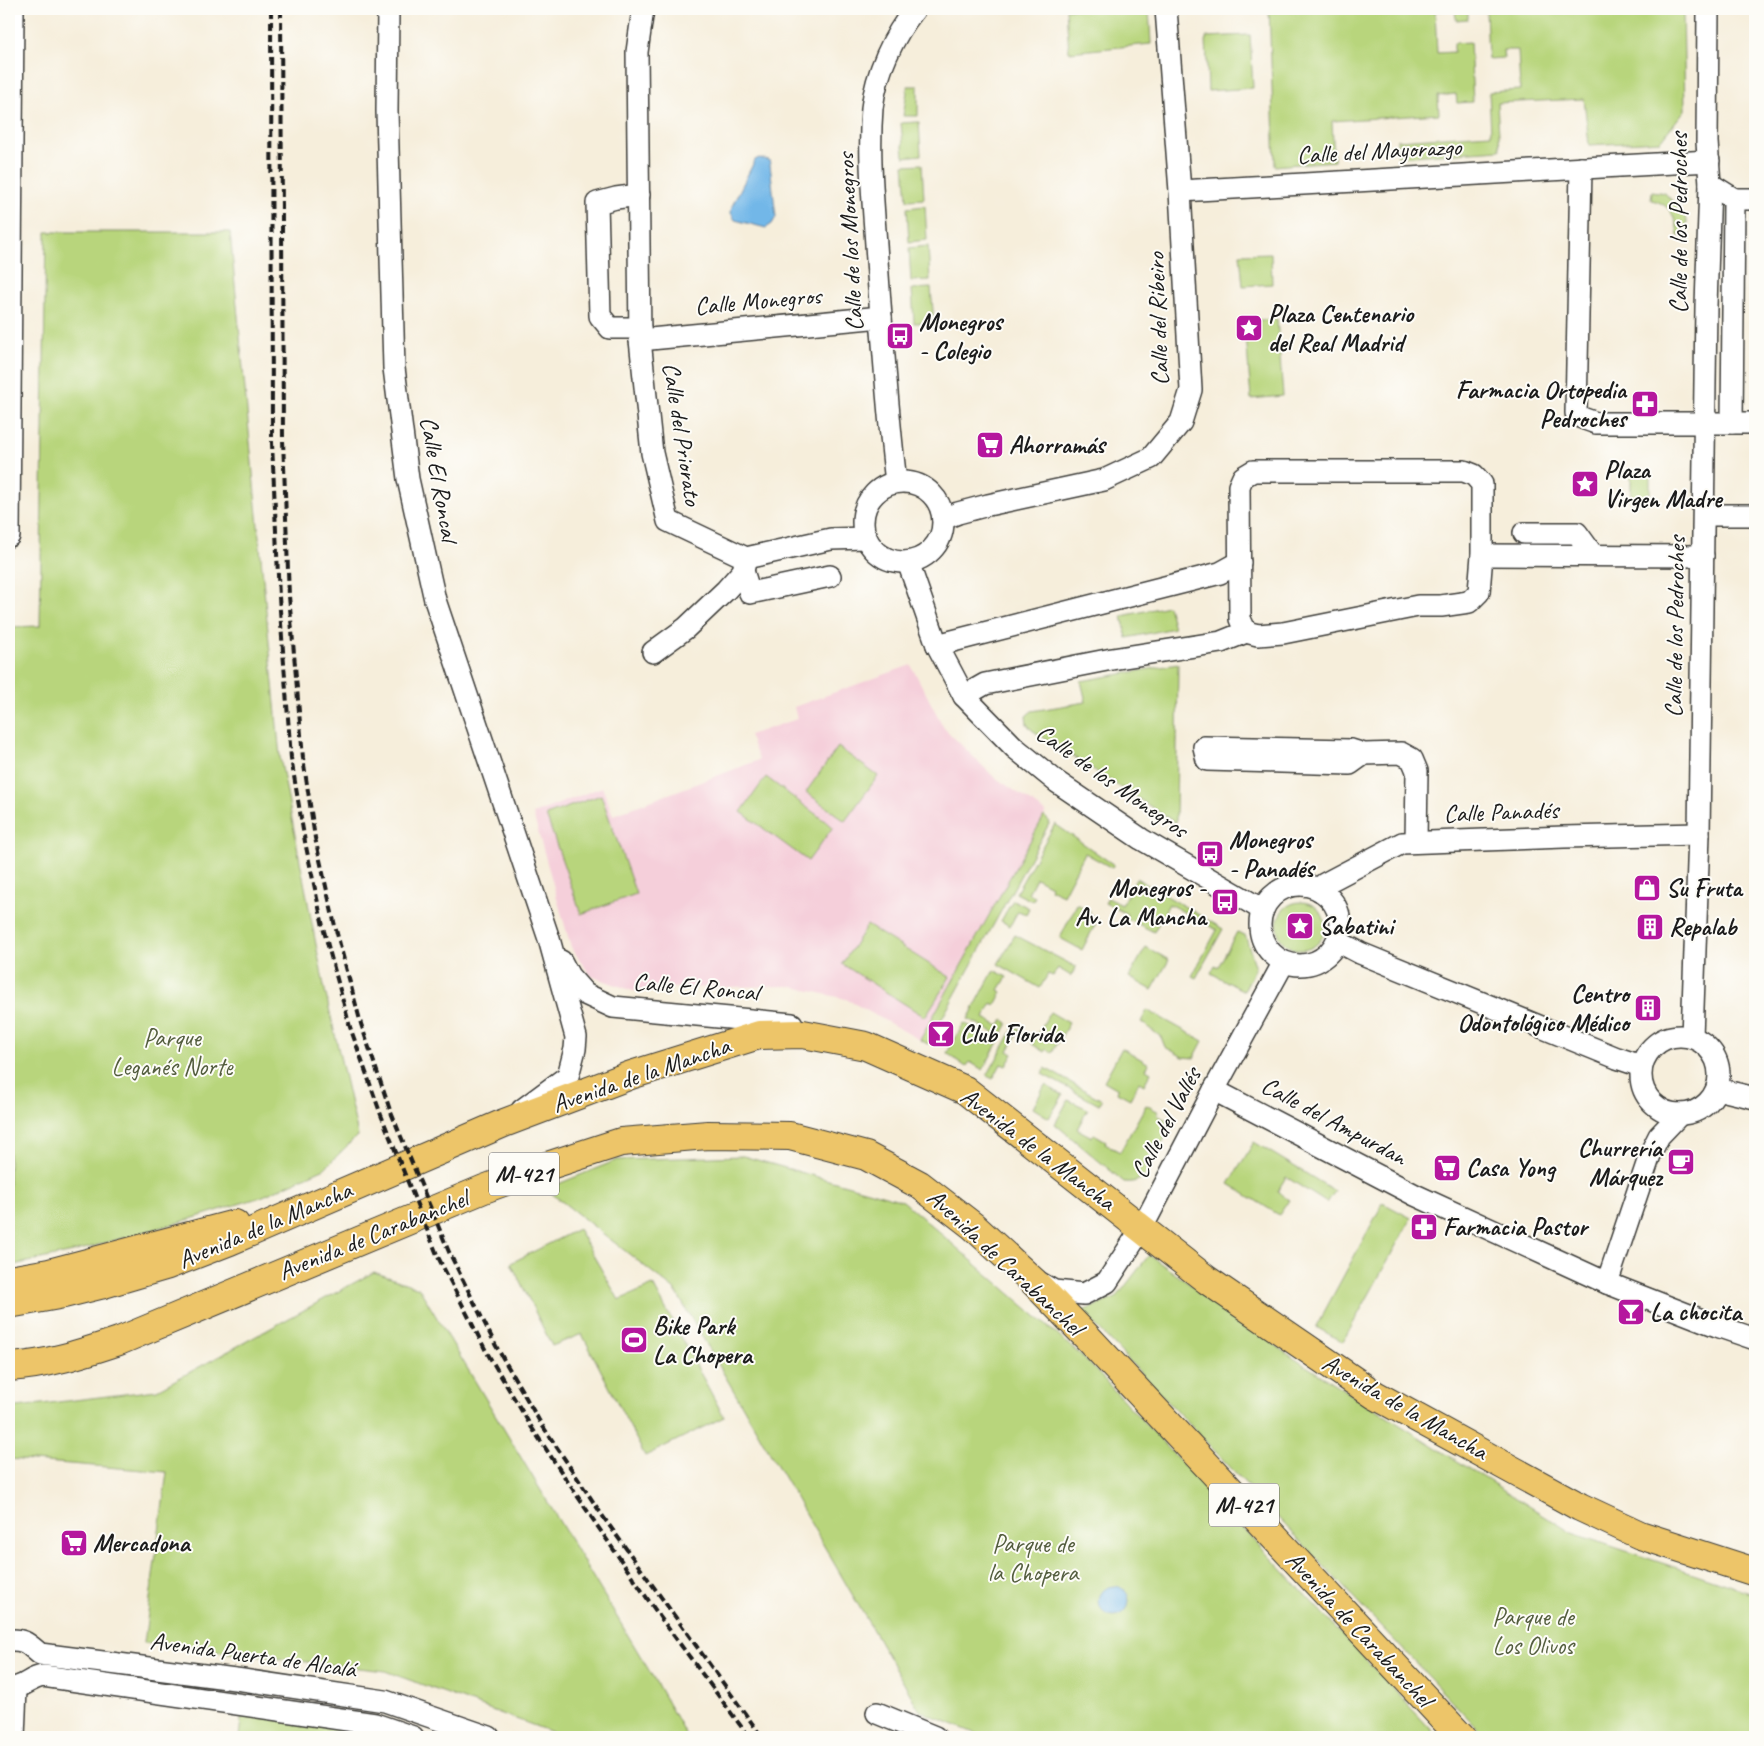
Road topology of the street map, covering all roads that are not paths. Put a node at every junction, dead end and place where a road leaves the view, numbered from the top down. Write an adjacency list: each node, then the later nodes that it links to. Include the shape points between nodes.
1 (13, 9): 14 (street)
2 (388, 9): 43 (street, Calle El Roncal, via 387,111 394,368 408,479 435,600)
3 (642, 9): 11 (street, Calle del Priorato, via 637,52)
4 (915, 9): 15 (street, Calle de los Monegros, via 903,23 890,48 872,107 870,172)
5 (1166, 9): 10 (street, Calle del Ribeiro)
6 (1708, 9): 7 (street, Calle de los Pedroches)
7 (1708, 161): 8 (street, Calle del Mayorazgo); 9 (street, Calle de los Pedroches)
8 (1580, 168): 10 (street, Calle del Mayorazgo, via 1542,161 1362,172); 19 (street, via 1576,413 1580,421 1596,423)
9 (1710, 184): 12 (street); 19 (street, Calle de los Pedroches)
10 (1180, 190): 23 (street, Calle del Ribeiro, via 1191,390 1181,422 1152,458 1104,480 958,512)
11 (639, 195): 16 (street, Calle del Priorato); 16 (street, via 597,203 600,316 610,328)
12 (1734, 199): 13 (street); 17 (street)
13 (1755, 199)
14 (10, 212): 25 (street)
15 (881, 317): 16 (street, Calle Monegros); 20 (street, Calle de los Monegros)
16 (640, 334): 32 (street, Calle del Priorato, via 652,453 668,521)
17 (1732, 423): 18 (street); 19 (street)
18 (1755, 423)
19 (1705, 424): 21 (street, Calle de los Pedroches)
20 (896, 482): 23 (street, via 909,482 932,494); 26 (street, via 878,491 866,507 863,524)
21 (1704, 515): 22 (street); 29 (street, Calle de los Pedroches)
22 (1755, 515)
23 (943, 519): 30 (street, via 942,531 934,548 920,559)
24 (1524, 534): 28 (street, via 1577,534)
25 (9, 536)
26 (866, 538): 30 (street, via 883,557); 32 (street, via 831,539)
27 (1482, 555): 28 (street); 31 (street, via 1482,484 1474,475 1464,471 1254,471 1243,477 1239,486); 34 (street, via 1479,592 1469,602 1418,606 1283,633 1258,635)
28 (1592, 555): 29 (street)
29 (1703, 556): 39 (street, Calle de los Pedroches)
30 (908, 562): 35 (street, Calle de los Monegros)
31 (1240, 562): 34 (street, via 1240,618); 35 (street, via 1220,572)
32 (745, 564): 33 (street, via 750,593); 36 (street, via 726,590 686,628)
33 (830, 576)
34 (1246, 632): 37 (street, via 1221,642 985,684)
35 (937, 645): 37 (street, Calle de los Monegros)
36 (653, 652)
37 (964, 696): 42 (street, Calle de los Monegros, via 1015,748 1057,782 1142,839)
38 (1364, 754): 38 (street, via 1350,764 1207,760 1204,747 1351,750); 40 (street, via 1401,753 1412,759 1417,771)
39 (1699, 834): 40 (street, Calle Panadés); 46 (street, Calle de los Pedroches)
40 (1416, 842): 41 (street, Calle Panadés, via 1402,843 1324,884)
41 (1321, 891): 42 (street, via 1308,886 1281,890 1270,898); 44 (street, via 1338,913)
42 (1263, 910): 45 (street, via 1260,922 1263,940 1274,956)
43 (549, 939): 47 (street, Calle El Roncal, via 569,976 580,988 613,1007 806,1025); 53 (street, Calle El Roncal, via 576,1037 575,1049 568,1076)
44 (1337, 941): 45 (street, via 1328,954 1315,963 1299,966); 48 (street)
45 (1284, 962): 50 (street, Calle del Vallés)
46 (1692, 1037): 48 (street, via 1679,1035 1654,1044); 49 (street, via 1712,1052 1718,1063)
47 (866, 1046): 53 (main road, Avenida de la Mancha, via 803,1034 759,1035 631,1075); 55 (main road, Avenida de la Mancha, via 965,1090)
48 (1641, 1066): 52 (street, via 1642,1086 1649,1099 1661,1110)
49 (1717, 1089): 51 (street); 52 (street, via 1698,1110)
50 (1214, 1090): 55 (street, Calle del Vallés); 58 (street, Calle del Ampurdan, via 1416,1195)
51 (1755, 1098)
52 (1680, 1114): 58 (street, via 1659,1136 1651,1152)
53 (504, 1123): 54 (main road, Avenida de la Mancha)
54 (290, 1214): 57 (main road, via 227,1226 49,1273); 59 (main road, Avenida de la Mancha, via 198,1254 134,1276)
55 (1142, 1228): 56 (street, Calle del Vallés, via 1107,1282 1084,1294 1054,1291); 63 (main road, Avenida de la Mancha, via 1207,1280 1375,1396 1580,1507 1640,1535)
56 (1026, 1275): 62 (main road, Avenida de Carabanchel / M-421, via 973,1226 920,1184 866,1156 790,1136 708,1135 621,1142 484,1189 119,1341 48,1362); 73 (main road, Avenida de Carabanchel / M-421)
57 (9, 1280)
58 (1613, 1286): 60 (street, Calle del Ampurdan); 61 (street, Calle del Ampurdan)
59 (9, 1304)
60 (1755, 1330)
61 (1755, 1338)
62 (9, 1367)
63 (1755, 1572)
64 (9, 1640): 65 (street, Avenida Puerta de Alcalá, via 30,1644)
65 (37, 1652): 66 (street, via 40,1667); 71 (street, Avenida Puerta de Alcalá, via 385,1702)
66 (34, 1678): 67 (street, via 27,1685); 70 (street, Avenida Puerta de Alcalá, via 43,1676 375,1724)
67 (12, 1688): 69 (street)
68 (876, 1713): 72 (street)
69 (14, 1737)
70 (413, 1737)
71 (490, 1737)
72 (935, 1737)
73 (1461, 1737)

